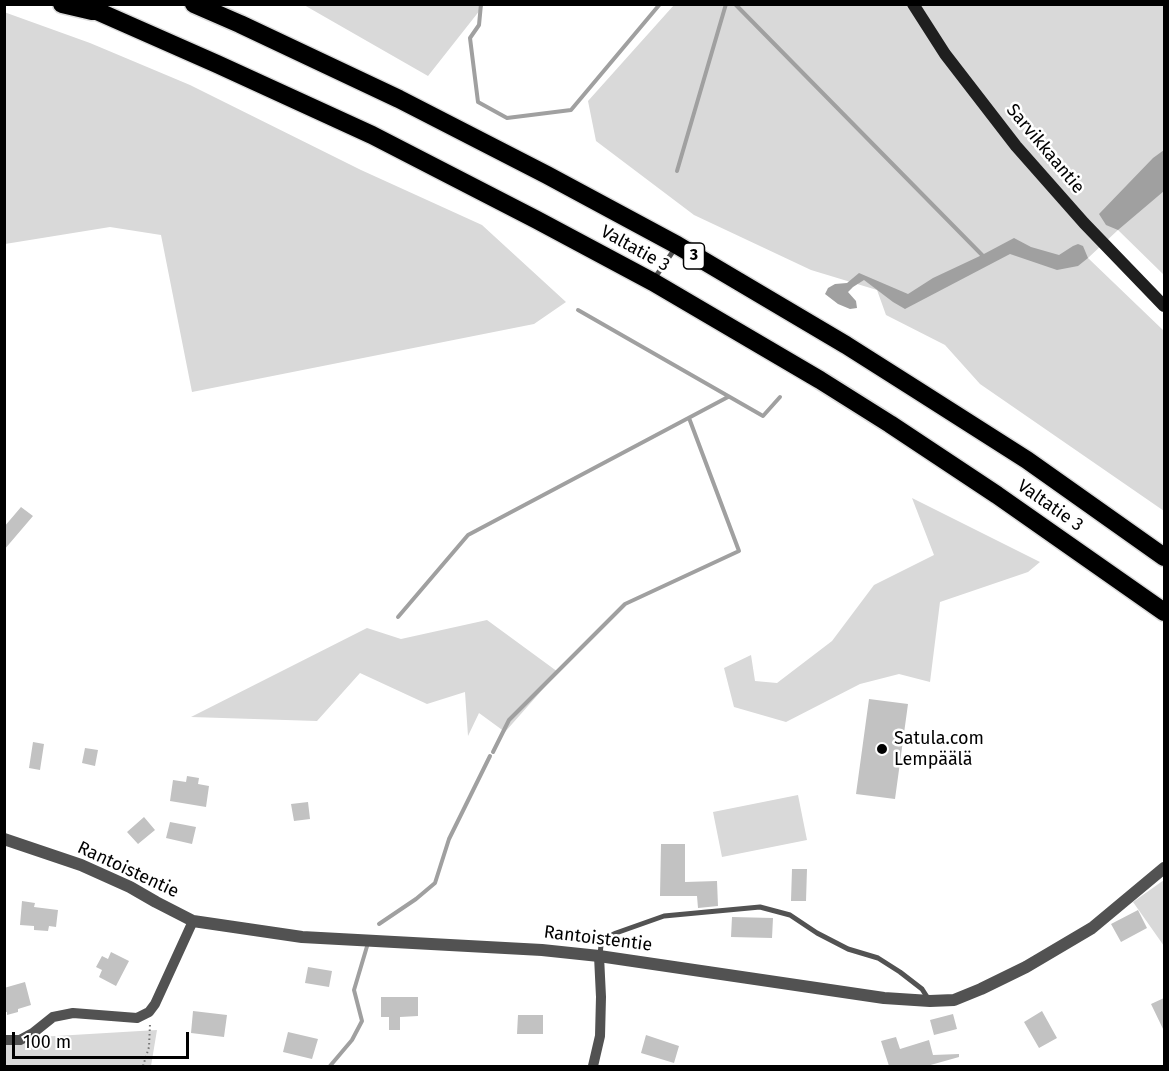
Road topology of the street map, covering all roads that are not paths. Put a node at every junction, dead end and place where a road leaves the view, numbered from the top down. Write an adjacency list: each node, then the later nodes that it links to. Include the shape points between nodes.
1 (62, 4): 5 (highway)
2 (81, 4): 5 (highway, Valtatie 3 / 3)
3 (194, 4): 6 (highway, Valtatie 3 / 3, via 399,99)
4 (913, 4): 8 (main road, Sarvikkaantie, via 945,54 1017,146)
5 (106, 15): 7 (highway, Valtatie 3 / 3, via 372,135)
6 (676, 245): 7 (lane); 9 (highway, Valtatie 3 / 3, via 846,345 1027,460)
7 (653, 282): 10 (highway, Valtatie 3 / 3, via 890,424)
8 (1164, 306)
9 (1164, 557)
10 (1164, 612)
11 (4, 839): 13 (street, Rantoistentie, via 81,865)
12 (1164, 868): 15 (street, Rantoistentie, via 1092,928 1026,967 954,1000)
13 (193, 921): 14 (street, Rantoistentie, via 302,937); 16 (street, via 149,1012 137,1018 73,1013 53,1017 20,1040)
14 (600, 956): 15 (street, Rantoistentie, via 884,998); 15 (lane, via 605,938 664,916 760,907 790,915 848,949 878,958 922,989); 17 (street, via 600,1036)
15 (930, 1001)
16 (4, 1040)
17 (594, 1066)

